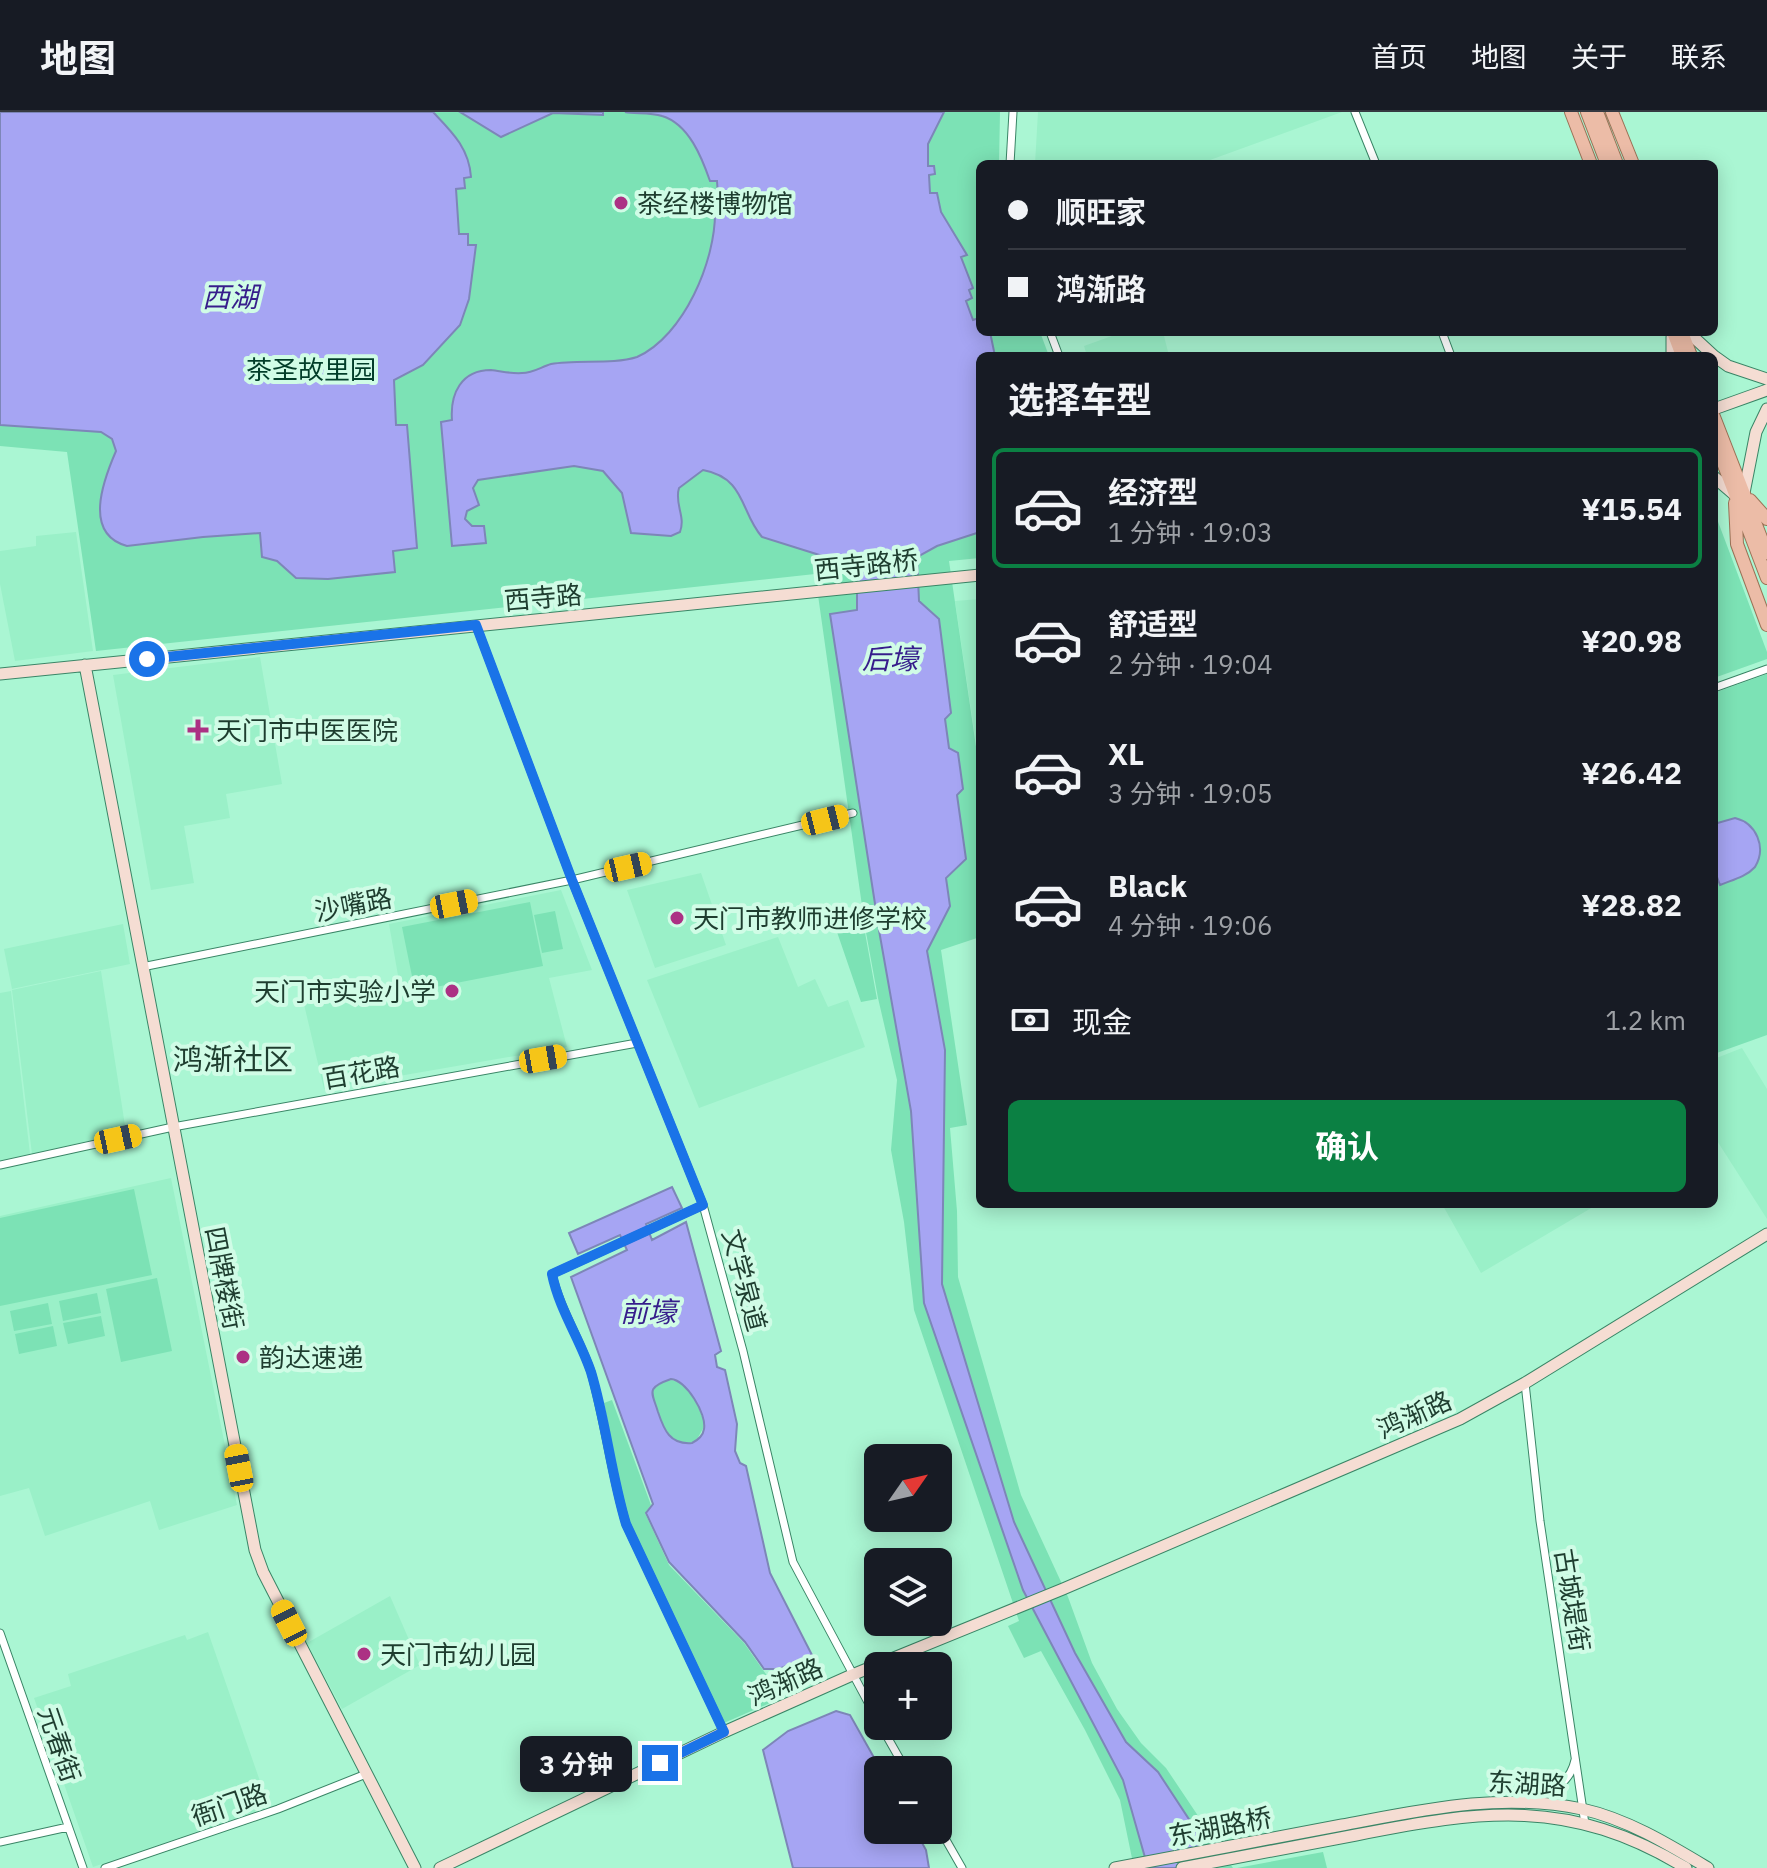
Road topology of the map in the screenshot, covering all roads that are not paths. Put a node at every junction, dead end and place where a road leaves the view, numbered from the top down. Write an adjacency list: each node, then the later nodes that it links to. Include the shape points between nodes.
1 (1013, 112): 7 (street)
2 (1355, 112): 8 (street)
3 (1571, 112): 9 (main road)
4 (1587, 112): 10 (main road)
5 (1597, 112): 11 (main road)
6 (1612, 112): 12 (main road)
7 (1010, 160)
8 (1374, 160)
9 (1589, 160)
10 (1605, 160)
11 (1615, 160)
12 (1631, 160)
13 (1690, 336): 14 (street)
14 (1709, 352)
15 (1718, 359): 16 (street)
16 (1767, 379)
17 (1767, 390): 18 (street)
18 (1718, 408)
19 (1767, 409): 23 (street)
20 (1718, 429): 23 (main road)
21 (1718, 447): 23 (main road)
22 (1718, 480): 23 (street)
23 (1740, 494): 24 (main road); 25 (main road); 27 (main road); 30 (main road, via 1737,544)
24 (1767, 519)
25 (1767, 553)
26 (976, 575): 28 (street, 西寺路桥)
27 (1767, 578)
28 (756, 598): 29 (street, 西寺路)
29 (476, 625): 31 (street, 西寺路); 36 (street, 文学泉道)
30 (1767, 625)
31 (85, 665): 33 (street, 西寺路); 37 (street, 四牌楼街)
32 (1767, 669): 34 (street)
33 (0, 674)
34 (1718, 687)
35 (853, 813): 36 (street, 沙嘴路)
36 (572, 880): 37 (street, 沙嘴路); 38 (street, 文学泉道)
37 (142, 967): 39 (street, 四牌楼街)
38 (637, 1043): 39 (street, 百花路); 41 (street, 文学泉道)
39 (173, 1127): 40 (street, 百花路); 49 (street, 四牌楼街, via 258,1562)
40 (0, 1165)
41 (703, 1205): 45 (street, 文学泉道, via 793,1562); 47 (street, via 552,1274 591,1372 626,1524)
42 (1767, 1234): 43 (street, 鸿渐路)
43 (1525, 1383): 45 (street, 鸿渐路, via 1460,1419); 48 (street, 古城堤街)
44 (0, 1633): 53 (street, 元春街)
45 (852, 1675): 46 (street, 文学泉道); 47 (street, 鸿渐路)
46 (864, 1697)
47 (724, 1732): 60 (street, 鸿渐路)
48 (1575, 1749): 50 (street, via 1566,1780 1545,1794); 51 (street, 古城堤街)
49 (366, 1774): 58 (street, 衙门路); 59 (street, 四牌楼街)
50 (1517, 1802): 51 (street, 东湖路); 54 (street, 东湖路, via 1450,1805)
51 (1584, 1809): 52 (street, 古城堤街); 65 (street, 东湖路, via 1657,1838)
52 (1585, 1824): 54 (street, 东湖路, via 1469,1815); 64 (street, 东湖路)
53 (68, 1827): 55 (street); 57 (street, 元春街)
54 (1334, 1832): 62 (street, 东湖路桥); 63 (street, 东湖路桥)
55 (0, 1842)
56 (948, 1844): 61 (street)
57 (83, 1868)
58 (105, 1868)
59 (415, 1868)
60 (440, 1868)
61 (962, 1868)
62 (1115, 1868)
63 (1182, 1868)
64 (1686, 1868)
65 (1708, 1868)

